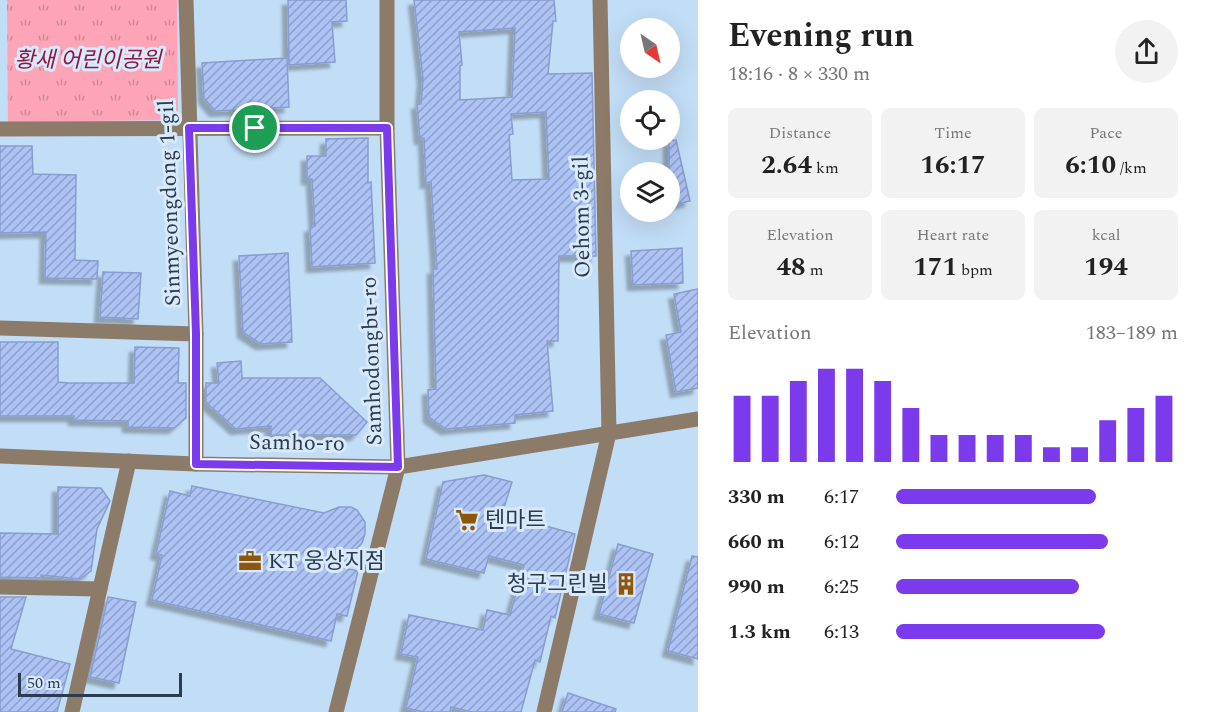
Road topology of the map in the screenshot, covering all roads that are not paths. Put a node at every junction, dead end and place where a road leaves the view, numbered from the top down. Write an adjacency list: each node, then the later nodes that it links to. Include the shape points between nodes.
1 (186, 0): 4 (street, Sinmyeongdong 1-gil)
2 (387, 0): 5 (street, Samhodongbu-ro)
3 (600, 0): 10 (street, Oehom 3-gil)
4 (189, 128): 5 (street); 6 (street); 8 (street, Sinmyeongdong 1-gil)
5 (387, 128): 14 (street, Samhodongbu-ro)
6 (0, 129)
7 (0, 328): 8 (street, Sinmyeongdong 1-gil)
8 (196, 334): 13 (street, Sinmyeongdong 1-gil)
9 (698, 418): 10 (street, Samho-ro)
10 (609, 433): 14 (street, Samho-ro); 19 (street, Oehom 3-gil)
11 (0, 456): 12 (street, Samho-ro)
12 (129, 461): 13 (street, Samho-ro); 16 (street)
13 (196, 464): 14 (street, Samho-ro)
14 (398, 467): 17 (street, Samhodongbu-ro)
15 (0, 587): 16 (street)
16 (100, 589): 18 (street)
17 (341, 711)
18 (72, 712)
19 (544, 712)

